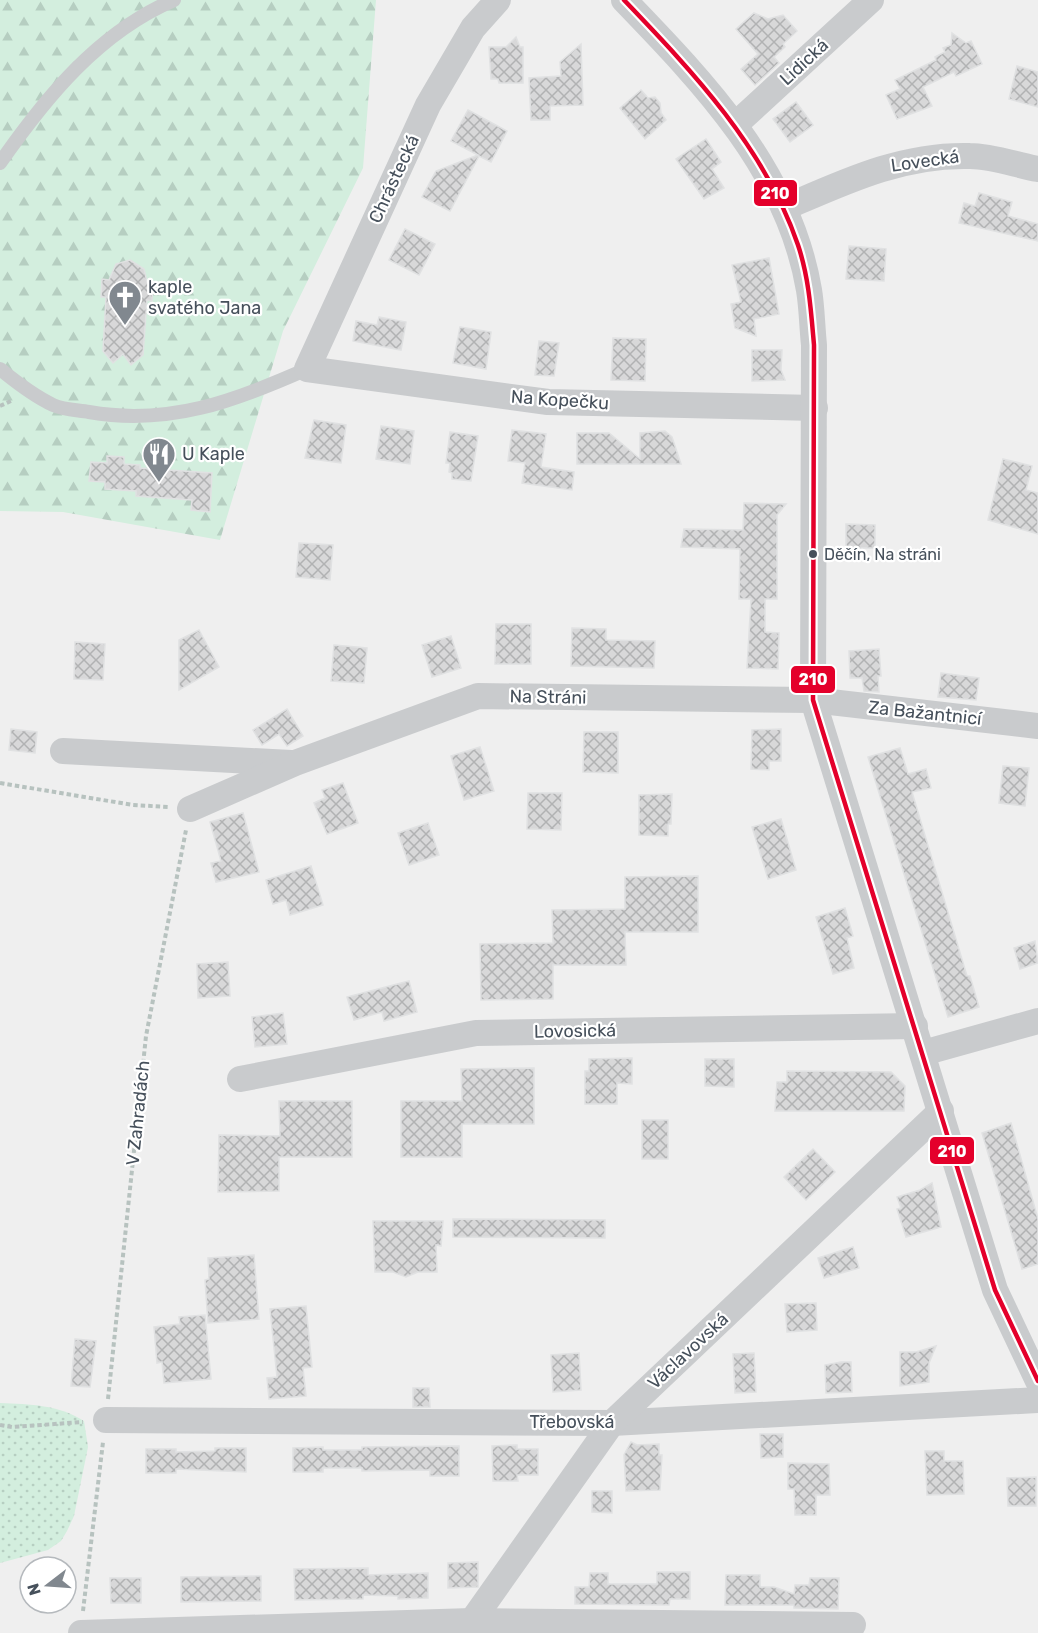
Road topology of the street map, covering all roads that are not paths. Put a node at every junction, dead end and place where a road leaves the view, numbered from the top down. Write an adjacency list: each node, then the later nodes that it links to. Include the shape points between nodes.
1 (174, 0): 6 (lane, via 112,35 63,81)
2 (498, 0): 10 (street, Chrástecká, via 473,28 428,105)
3 (624, 0): 5 (street, via 691,69)
4 (872, 0): 5 (street, Lidická)
5 (736, 124): 8 (street)
6 (0, 162)
7 (1038, 170): 8 (street, Lovecká, via 971,156 914,159 874,169)
8 (784, 208): 11 (street, via 809,290)
9 (0, 369): 10 (lane, via 30,393 56,407 109,416 168,415 243,397)
10 (307, 369): 11 (street, Na Kopečku, via 548,402)
11 (814, 408): 12 (street)
12 (813, 700): 13 (street, Za Bažantnicí); 15 (street, Na Stráni, via 478,696); 18 (street)
13 (1038, 726)
14 (63, 751): 15 (street, Na Stráni)
15 (295, 763): 16 (street, Na Stráni)
16 (190, 809)
17 (1038, 1021): 19 (street)
18 (915, 1026): 19 (street); 20 (street, Lovosická, via 476,1033)
19 (923, 1053): 21 (street)
20 (240, 1079)
21 (940, 1112): 22 (street, via 995,1290); 25 (street, Václavovská)
22 (1038, 1381)
23 (1038, 1400): 25 (street, Třebovská)
24 (105, 1420): 25 (street, Třebovská)
25 (612, 1423): 26 (street, Václavovská)
26 (480, 1625): 27 (street); 28 (street)
27 (853, 1625)
28 (81, 1633)

